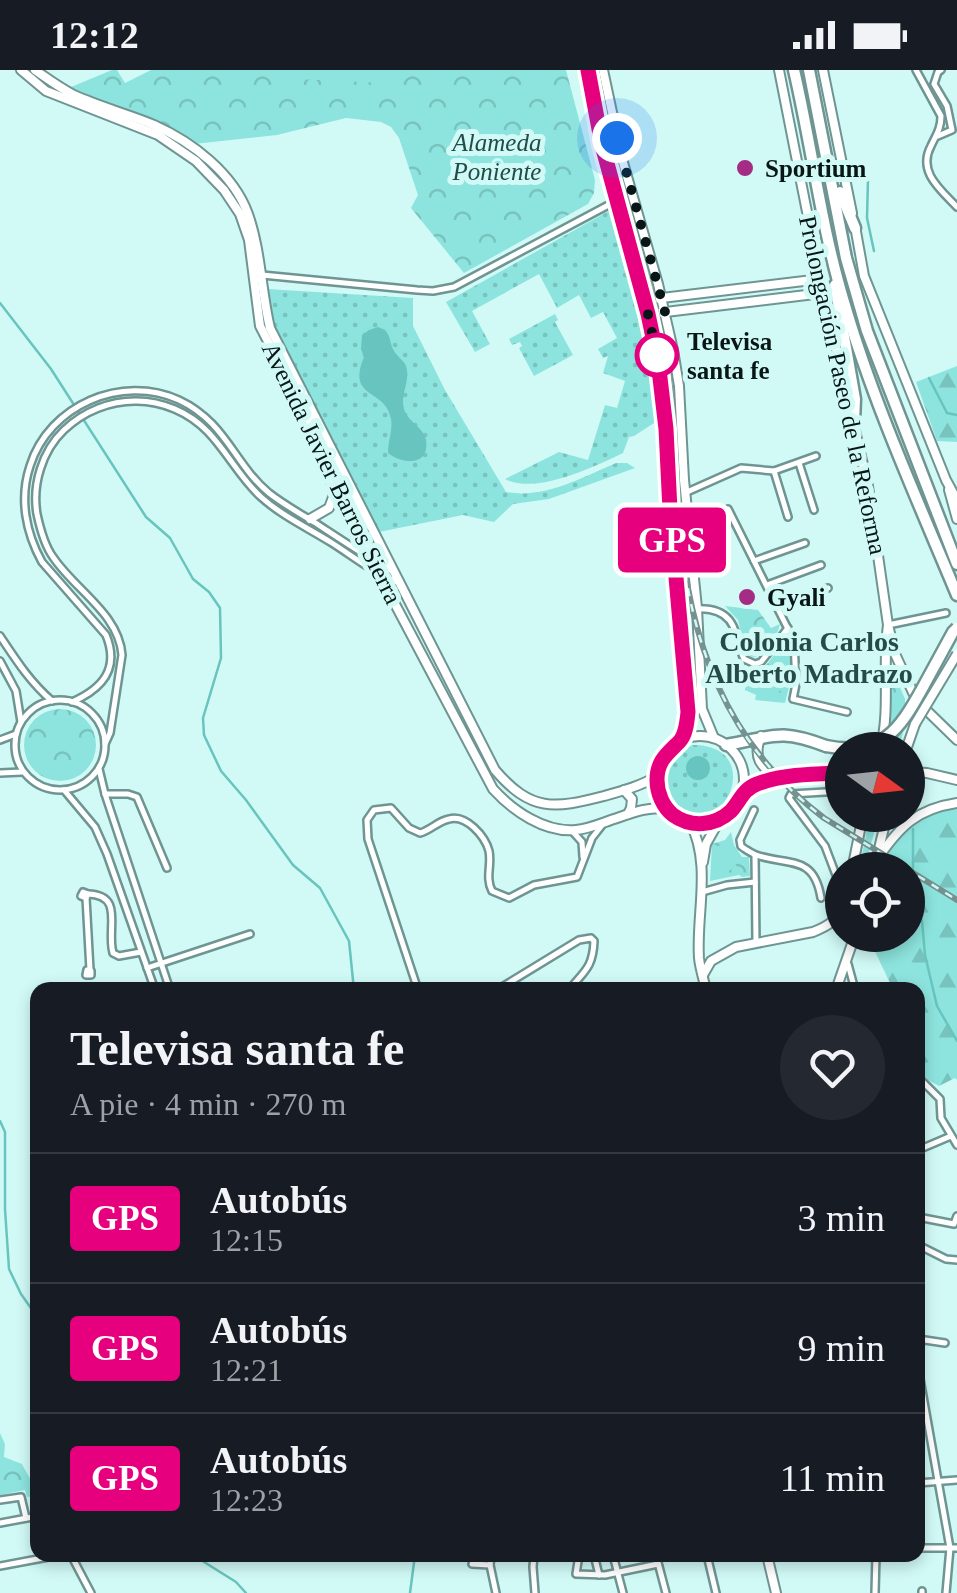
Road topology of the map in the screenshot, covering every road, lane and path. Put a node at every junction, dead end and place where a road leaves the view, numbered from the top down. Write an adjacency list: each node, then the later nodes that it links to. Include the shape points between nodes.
1 (21, 70): 19 (street, Avenida Javier Barros Sierra, via 46,91 158,135 196,161 240,214)
2 (35, 70): 19 (street, Avenida Javier Barros Sierra, via 204,155 243,201 255,235)
3 (588, 70): 15 (street)
4 (603, 70): 22 (street)
5 (778, 70): 20 (street, Prolongación Paseo de la Reforma)
6 (794, 70): 18 (highway)
7 (809, 70): 14 (highway)
8 (823, 70): 17 (street, Prolongación Paseo de la Reforma)
9 (916, 70): 12 (street)
10 (941, 70): 11 (street, via 934,84)
11 (939, 90): 12 (street); 13 (street, via 952,130)
12 (927, 93): 13 (street, via 942,116)
13 (937, 136): 16 (street, via 927,170)
14 (824, 144): 17 (highway); 42 (highway, via 867,332)
15 (616, 201): 19 (street, via 440,290); 23 (street)
16 (957, 207)
17 (855, 228): 31 (street, Prolongación Paseo de la Reforma, via 864,276)
18 (834, 264): 27 (highway); 49 (highway, via 868,374)
19 (258, 275): 26 (street, Avenida Javier Barros Sierra, via 260,326); 44 (street, Avenida Javier Barros Sierra, via 270,328)
20 (821, 278): 21 (street, Prolongación Paseo de la Reforma); 22 (street)
21 (823, 293): 24 (street); 27 (street, Prolongación Paseo de la Reforma)
22 (662, 298): 23 (street); 24 (street)
23 (645, 300): 25 (street)
24 (665, 312): 25 (street); 32 (street)
25 (648, 314): 52 (street, via 666,429)
26 (302, 407): 37 (street, via 335,492 330,508); 41 (street, Avenida Javier Barros Sierra)
27 (854, 422): 54 (street, Prolongación Paseo de la Reforma)
28 (816, 456): 29 (street)
29 (799, 462): 30 (street); 35 (street)
30 (774, 471): 32 (street, via 740,468); 36 (street)
31 (946, 480): 33 (street, Prolongación Paseo de la Reforma); 38 (street)
32 (685, 493): 51 (street)
33 (957, 500)
34 (728, 509): 40 (street)
35 (814, 510)
36 (788, 518)
37 (310, 519): 41 (street); 61 (street, via 268,492 192,406 130,390 67,413 38,447 25,490 30,535 42,562 106,635 111,650 103,682)
38 (957, 519)
39 (805, 543): 40 (street)
40 (754, 560): 47 (street)
41 (375, 561): 44 (street); 45 (street, Avenida Javier Barros Sierra)
42 (957, 564)
43 (821, 565): 47 (street)
44 (395, 572): 46 (street, Avenida Javier Barros Sierra)
45 (381, 575): 46 (street); 72 (street, via 266,501 187,415 130,400 75,420 40,470 37,514 52,557 118,634 122,655); 94 (street, Avenida Javier Barros Sierra, via 493,789 535,821)
46 (400, 583): 83 (street, Avenida Javier Barros Sierra, via 509,786 558,806)
47 (766, 585): 50 (street)
48 (828, 588): 50 (street)
49 (957, 595)
50 (777, 607): 55 (street)
51 (697, 608): 52 (street); 55 (street, via 729,620 749,663 761,662); 68 (street, via 702,709)
52 (679, 610): 70 (street, via 688,712)
53 (946, 614): 54 (street)
54 (888, 624): 64 (street); 71 (street, Prolongación Paseo de la Reforma, via 917,701)
55 (788, 628): 62 (street, via 796,650 793,699)
56 (957, 628): 67 (highway, bridge, via 912,707 883,742 842,750 784,734)
57 (0, 636): 60 (street)
58 (957, 654): 65 (street, bridge)
59 (0, 660): 63 (street, via 16,691)
60 (52, 701): 61 (street); 63 (street)
61 (72, 702): 72 (street, via 97,720)
62 (846, 712)
63 (21, 722): 66 (street)
64 (884, 732)
65 (913, 732)
66 (16, 734): 69 (street); 75 (street)
67 (761, 736): 73 (highway); 80 (street, via 756,758)
68 (714, 738): 70 (street); 73 (street)
69 (0, 740)
70 (681, 740): 79 (street, via 664,755)
71 (957, 740)
72 (105, 744): 74 (street)
73 (726, 745): 85 (street, via 742,766)
74 (98, 768): 82 (street, via 80,786); 86 (street)
75 (23, 772): 76 (street); 82 (street, via 42,788)
76 (0, 773)
77 (925, 773): 81 (street)
78 (825, 774): 80 (street)
79 (657, 776): 83 (street, Avenida Javier Barros Sierra); 88 (street)
80 (777, 779): 85 (street)
81 (957, 780)
82 (64, 790): 107 (street, via 95,828)
83 (624, 790): 90 (street, via 632,799)
84 (825, 792): 95 (street, via 789,798)
85 (742, 793): 91 (street)
86 (105, 794): 100 (street, via 136,797); 110 (street)
87 (957, 803): 96 (street, via 917,815)
88 (668, 810): 90 (street); 93 (street)
89 (754, 810): 97 (street, via 740,840)
90 (628, 814): 92 (street)
91 (720, 819): 93 (street); 99 (street)
92 (604, 822): 94 (street); 98 (street)
93 (690, 822): 99 (street)
94 (572, 830): 98 (street)
95 (827, 852)
96 (882, 852)
97 (754, 855): 101 (street); 103 (street, via 808,868)
98 (584, 860): 116 (street, via 576,877 504,898 488,885 488,846 465,820 452,818 420,833 391,808 374,810 368,839)
99 (702, 866): 102 (street)
100 (167, 868)
101 (754, 882): 102 (street); 106 (street)
102 (702, 892): 113 (street)
103 (821, 898)
104 (825, 928): 106 (street)
105 (250, 934): 110 (street)
106 (756, 943): 113 (street, via 722,953)
107 (141, 952): 111 (street); 112 (street, via 113,953 112,910 99,894 86,896)
108 (849, 952): 109 (street)
109 (847, 961): 120 (street); 121 (street)
110 (160, 963): 111 (street); 115 (street)
111 (147, 968): 114 (street)
112 (90, 970)
113 (703, 975): 119 (street)
114 (152, 982)
115 (167, 982)
116 (415, 982)
117 (510, 982): 118 (street, via 591,938 590,966)
118 (576, 982)
119 (704, 982)
120 (839, 982)
121 (853, 982)
122 (925, 1084): 123 (street, via 940,1099)
123 (951, 1136): 124 (street); 125 (street)
124 (957, 1144)
125 (925, 1147)
126 (957, 1216): 127 (street, via 954,1224)
127 (925, 1218)
128 (925, 1248): 129 (street)
129 (957, 1260)
130 (925, 1340): 131 (street)
131 (945, 1343)
132 (925, 1408): 134 (street)
133 (957, 1480): 134 (street)
134 (938, 1482): 135 (street); 141 (street)
135 (925, 1483)
136 (0, 1500): 138 (street, via 21,1497)
137 (30, 1517): 138 (street)
138 (26, 1518): 139 (street)
139 (0, 1523)
140 (925, 1548): 141 (street)
141 (953, 1548): 166 (street)
142 (30, 1560): 155 (street)
143 (75, 1562): 158 (street)
144 (490, 1562): 154 (street)
145 (533, 1562): 160 (street)
146 (577, 1562): 157 (street, via 576,1574)
147 (596, 1562): 157 (street)
148 (615, 1562): 156 (street)
149 (709, 1562): 163 (street)
150 (769, 1562): 164 (street)
151 (876, 1562): 165 (street)
152 (472, 1564): 154 (street)
153 (658, 1564): 156 (street); 162 (street)
154 (490, 1565): 159 (street)
155 (0, 1566)
156 (618, 1572): 157 (street); 161 (street)
157 (599, 1575)
158 (90, 1591)
159 (496, 1593)
160 (536, 1593)
161 (623, 1593)
162 (666, 1593)
163 (716, 1593)
164 (776, 1593)
165 (874, 1593)
166 (946, 1593)

